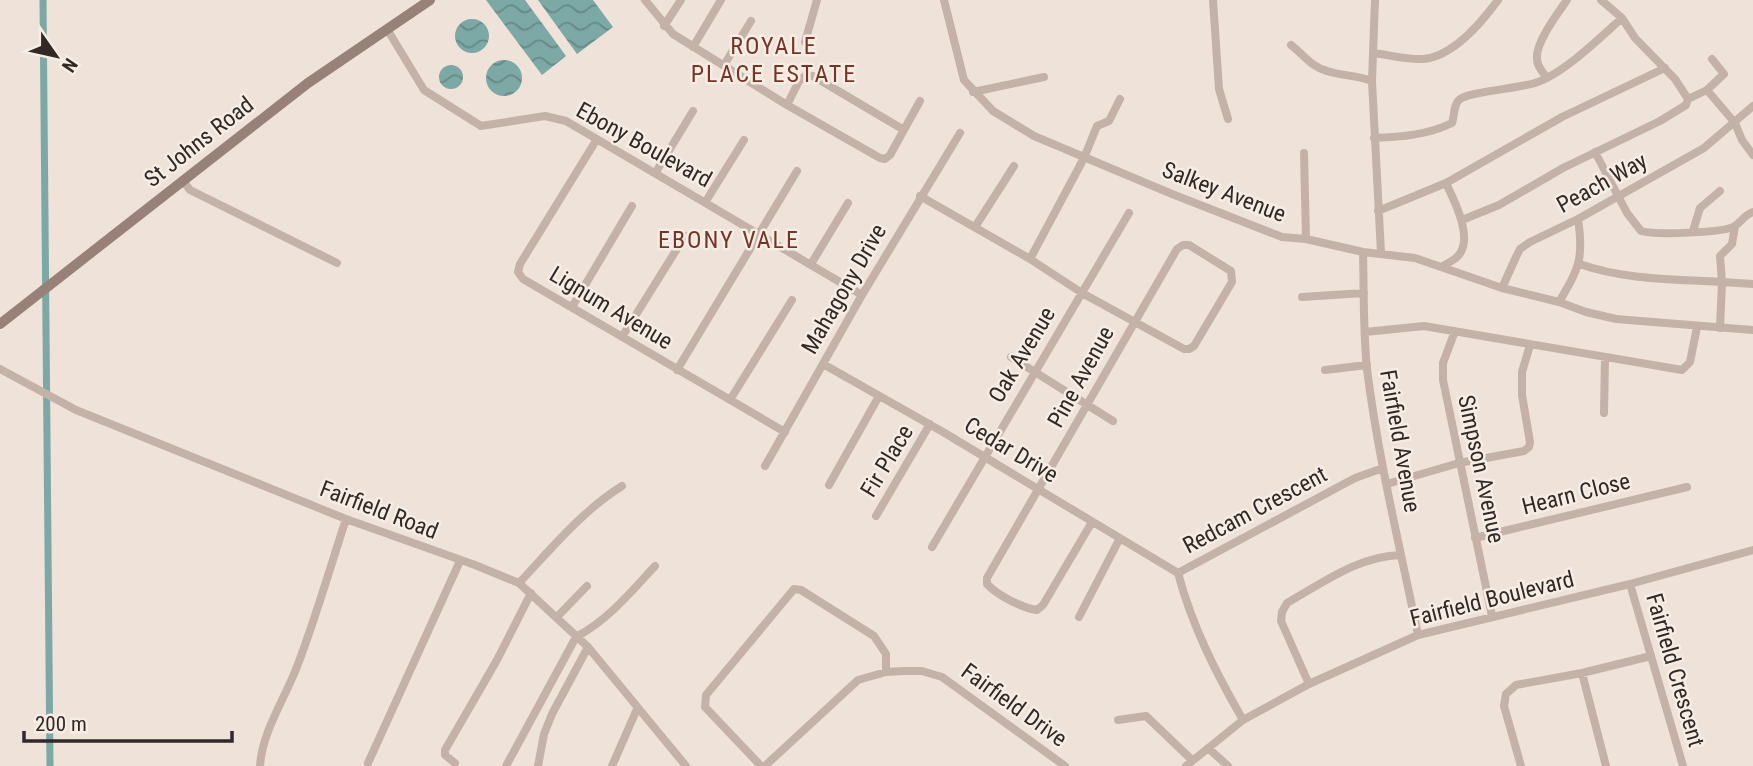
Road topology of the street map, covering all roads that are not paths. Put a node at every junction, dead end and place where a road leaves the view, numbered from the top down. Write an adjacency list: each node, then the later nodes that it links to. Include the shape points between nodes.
1 (430, 0): 15 (main road, St Johns Road)
2 (645, 0): 14 (street)
3 (681, 0): 14 (street)
4 (721, 0): 18 (street)
5 (817, 0): 16 (street)
6 (944, 0): 27 (street, Salkey Avenue, via 964,80)
7 (1213, 0): 34 (street, via 1219,89)
8 (1375, 0): 19 (street)
9 (1498, 0): 19 (street, via 1469,35 1433,58)
10 (1567, 0): 24 (street, via 1536,56)
11 (1601, 0): 12 (street)
12 (1622, 18): 22 (street); 24 (street)
13 (751, 21): 21 (street)
14 (664, 26): 18 (street)
15 (387, 29): 38 (street, Ebony Boulevard, via 424,90 481,126 545,116 566,121); 48 (main road, St Johns Road, via 308,83)
16 (805, 42)
17 (1291, 45): 25 (street, via 1316,67)
18 (693, 47): 21 (street)
19 (1374, 53): 25 (street)
20 (1712, 59): 26 (street, via 1724,74)
21 (724, 65): 31 (street)
22 (1665, 68): 29 (street); 49 (street, via 1562,117)
23 (1044, 77): 27 (street)
24 (1547, 78): 39 (street, via 1464,97 1455,106 1452,123 1445,127)
25 (1372, 81): 39 (street)
26 (1707, 90): 29 (street); 35 (street)
27 (973, 92): 44 (street, Salkey Avenue, via 993,111 1034,136)
28 (1120, 99): 44 (street, via 1109,121 1097,126)
29 (1688, 99): 41 (street, via 1681,110)
30 (920, 101): 36 (street)
31 (787, 105): 36 (street, via 880,158 890,155); 36 (street, via 799,81 813,76)
32 (1753, 106): 35 (street, Peach Way)
33 (693, 111): 47 (street)
34 (1228, 119)
35 (1735, 123): 43 (street); 52 (street, Peach Way, via 1704,148)
36 (904, 130)
37 (960, 133): 51 (street, Mahagony Drive)
38 (597, 138): 47 (street, Ebony Boulevard); 83 (street, Lignum Avenue, via 518,272)
39 (1374, 138): 56 (street)
40 (744, 140): 53 (street)
41 (1595, 152): 52 (street); 60 (street)
42 (1304, 153): 66 (street)
43 (1753, 155)
44 (1084, 158): 66 (street, Salkey Avenue, via 1282,237); 69 (street)
45 (1014, 166): 62 (street)
46 (797, 171): 64 (street)
47 (656, 172): 53 (street, Ebony Boulevard)
48 (183, 181): 70 (street, via 190,190); 85 (main road, St Johns Road)
49 (1446, 183): 56 (street); 60 (street)
50 (1720, 191): 63 (street, via 1700,208)
51 (920, 196): 62 (street); 79 (street, Mahagony Drive)
52 (1618, 196): 59 (street, Peach Way); 63 (street, via 1641,231)
53 (706, 201): 64 (street, Ebony Boulevard)
54 (848, 203): 71 (street)
55 (632, 206): 83 (street)
56 (1378, 211): 68 (street)
57 (1753, 212): 61 (street)
58 (1129, 213): 77 (street, Oak Avenue)
59 (1578, 219): 72 (street); 76 (street, Peach Way, via 1520,249)
60 (1462, 220): 73 (street, via 1461,251)
61 (1735, 226): 63 (street); 74 (street, via 1732,244 1720,256)
62 (975, 227): 69 (street)
63 (1693, 231)
64 (759, 234): 71 (street, Ebony Boulevard); 98 (street)
65 (685, 236): 91 (street)
66 (1306, 239): 67 (street, Salkey Avenue)
67 (1363, 251): 68 (street, Salkey Avenue); 78 (street, Fairfield Avenue)
68 (1381, 253): 73 (street, Salkey Avenue)
69 (1030, 259): 77 (street)
70 (337, 263)
71 (811, 264): 79 (street, Ebony Boulevard)
72 (1580, 264): 74 (street, via 1637,276); 82 (street)
73 (1443, 266): 76 (street, Salkey Avenue)
74 (1722, 282): 75 (street); 87 (street)
75 (1753, 284)
76 (1502, 288): 82 (street, Salkey Avenue)
77 (1082, 293): 84 (street); 100 (street, Oak Avenue)
78 (1364, 293): 80 (street); 90 (street, Fairfield Avenue)
79 (862, 295): 95 (street, Mahagony Drive)
80 (1302, 297)
81 (792, 300): 102 (street)
82 (1559, 302): 86 (street, Salkey Avenue, via 1616,319)
83 (572, 307): 91 (street, Lignum Avenue)
84 (1134, 321): 84 (street, Pine Avenue, via 1177,248 1189,245 1231,271 1233,277 1189,349); 103 (street, Pine Avenue)
85 (0, 324)
86 (1697, 327): 87 (street, Salkey Avenue); 94 (street, via 1690,362 1682,370)
87 (1720, 328): 88 (street, Salkey Avenue)
88 (1753, 330)
89 (1455, 331): 90 (street, via 1424,326); 92 (street); 109 (street, Simpson Avenue, via 1443,363 1443,380)
90 (1365, 332): 96 (street, Fairfield Avenue)
91 (622, 337): 98 (street, Lignum Avenue)
92 (1530, 345): 94 (street); 109 (street, via 1522,372 1529,447)
93 (1011, 358): 100 (street)
94 (1605, 358): 104 (street)
95 (823, 364): 101 (street, Cedar Drive); 107 (street, Mahagony Drive)
96 (1367, 365): 99 (street); 111 (street, Fairfield Avenue)
97 (0, 369): 118 (street, Fairfield Road, via 76,411)
98 (677, 370): 102 (street, Lignum Avenue)
99 (1325, 370)
100 (1033, 371): 103 (street); 108 (street, Oak Avenue)
101 (879, 396): 106 (street, Cedar Drive); 113 (street)
102 (730, 400): 107 (street, Lignum Avenue)
103 (1088, 406): 105 (street); 116 (street, Pine Avenue)
104 (1604, 413)
105 (1113, 421)
106 (930, 425): 108 (street, Cedar Drive); 117 (street, Fir Place)
107 (785, 432): 110 (street, Mahagony Drive)
108 (986, 457): 116 (street, Cedar Drive); 122 (street, Oak Avenue)
109 (1459, 463): 112 (street); 121 (street, Simpson Avenue)
110 (765, 466)
111 (1383, 468): 112 (street, Fairfield Avenue); 127 (street, Redcam Crescent, via 1355,478)
112 (1387, 484): 124 (street, Fairfield Avenue)
113 (829, 485)
114 (622, 486): 128 (street, via 573,526)
115 (1687, 487): 121 (street, Hearn Close)
116 (1038, 489): 119 (street, Cedar Drive); 119 (street, Pine Avenue, via 987,578 992,590 1037,610)
117 (876, 516)
118 (346, 519): 125 (street, Fairfield Road); 149 (street, via 298,664 268,732)
119 (1092, 522): 120 (street, Cedar Drive)
120 (1121, 538): 127 (street, Cedar Drive); 134 (street)
121 (1475, 538): 132 (street, Simpson Avenue)
122 (932, 547)
123 (1753, 550): 129 (street, Fairfield Boulevard)
124 (1401, 555): 135 (street, Fairfield Avenue); 141 (street, via 1364,560 1287,603 1281,621)
125 (460, 561): 128 (street, Fairfield Road); 146 (street)
126 (655, 566): 136 (street, via 616,608)
127 (1178, 573): 144 (street, Redcam Crescent, via 1200,638)
128 (519, 583): 131 (street, Fairfield Road)
129 (1630, 584): 132 (street, Fairfield Boulevard); 138 (street, Fairfield Crescent)
130 (587, 586): 133 (street)
131 (531, 593): 133 (street, Fairfield Road); 147 (street, via 445,750)
132 (1492, 616): 135 (street, Fairfield Boulevard)
133 (557, 617): 136 (street, Fairfield Road)
134 (1079, 617)
135 (1418, 635): 141 (street, Fairfield Boulevard)
136 (576, 637): 137 (street, Fairfield Road); 150 (street)
137 (587, 647): 142 (street, Fairfield Road); 151 (street, via 552,714)
138 (1651, 656): 140 (street); 159 (street, Fairfield Crescent)
139 (886, 672): 154 (street, Fairfield Drive, via 858,680); 154 (street, via 886,654 874,636 794,589 705,700 705,707); 155 (street, Fairfield Drive, via 922,671 942,677)
140 (1581, 673): 157 (street, via 1516,685 1506,694 1504,706); 158 (street)
141 (1308, 684): 144 (street, Fairfield Boulevard)
142 (637, 709): 152 (street); 153 (street, Fairfield Road)
143 (1118, 720): 148 (street, via 1146,716)
144 (1243, 720): 145 (street, Fairfield Boulevard)
145 (1208, 748): 148 (street, Fairfield Boulevard); 156 (street)
146 (368, 763)
147 (455, 763)
148 (1189, 763)
149 (260, 766)
150 (506, 766)
151 (538, 766)
152 (612, 766)
153 (686, 766)
154 (763, 766)
155 (1065, 766)
156 (1228, 766)
157 (1521, 766)
158 (1606, 766)
159 (1683, 766)

